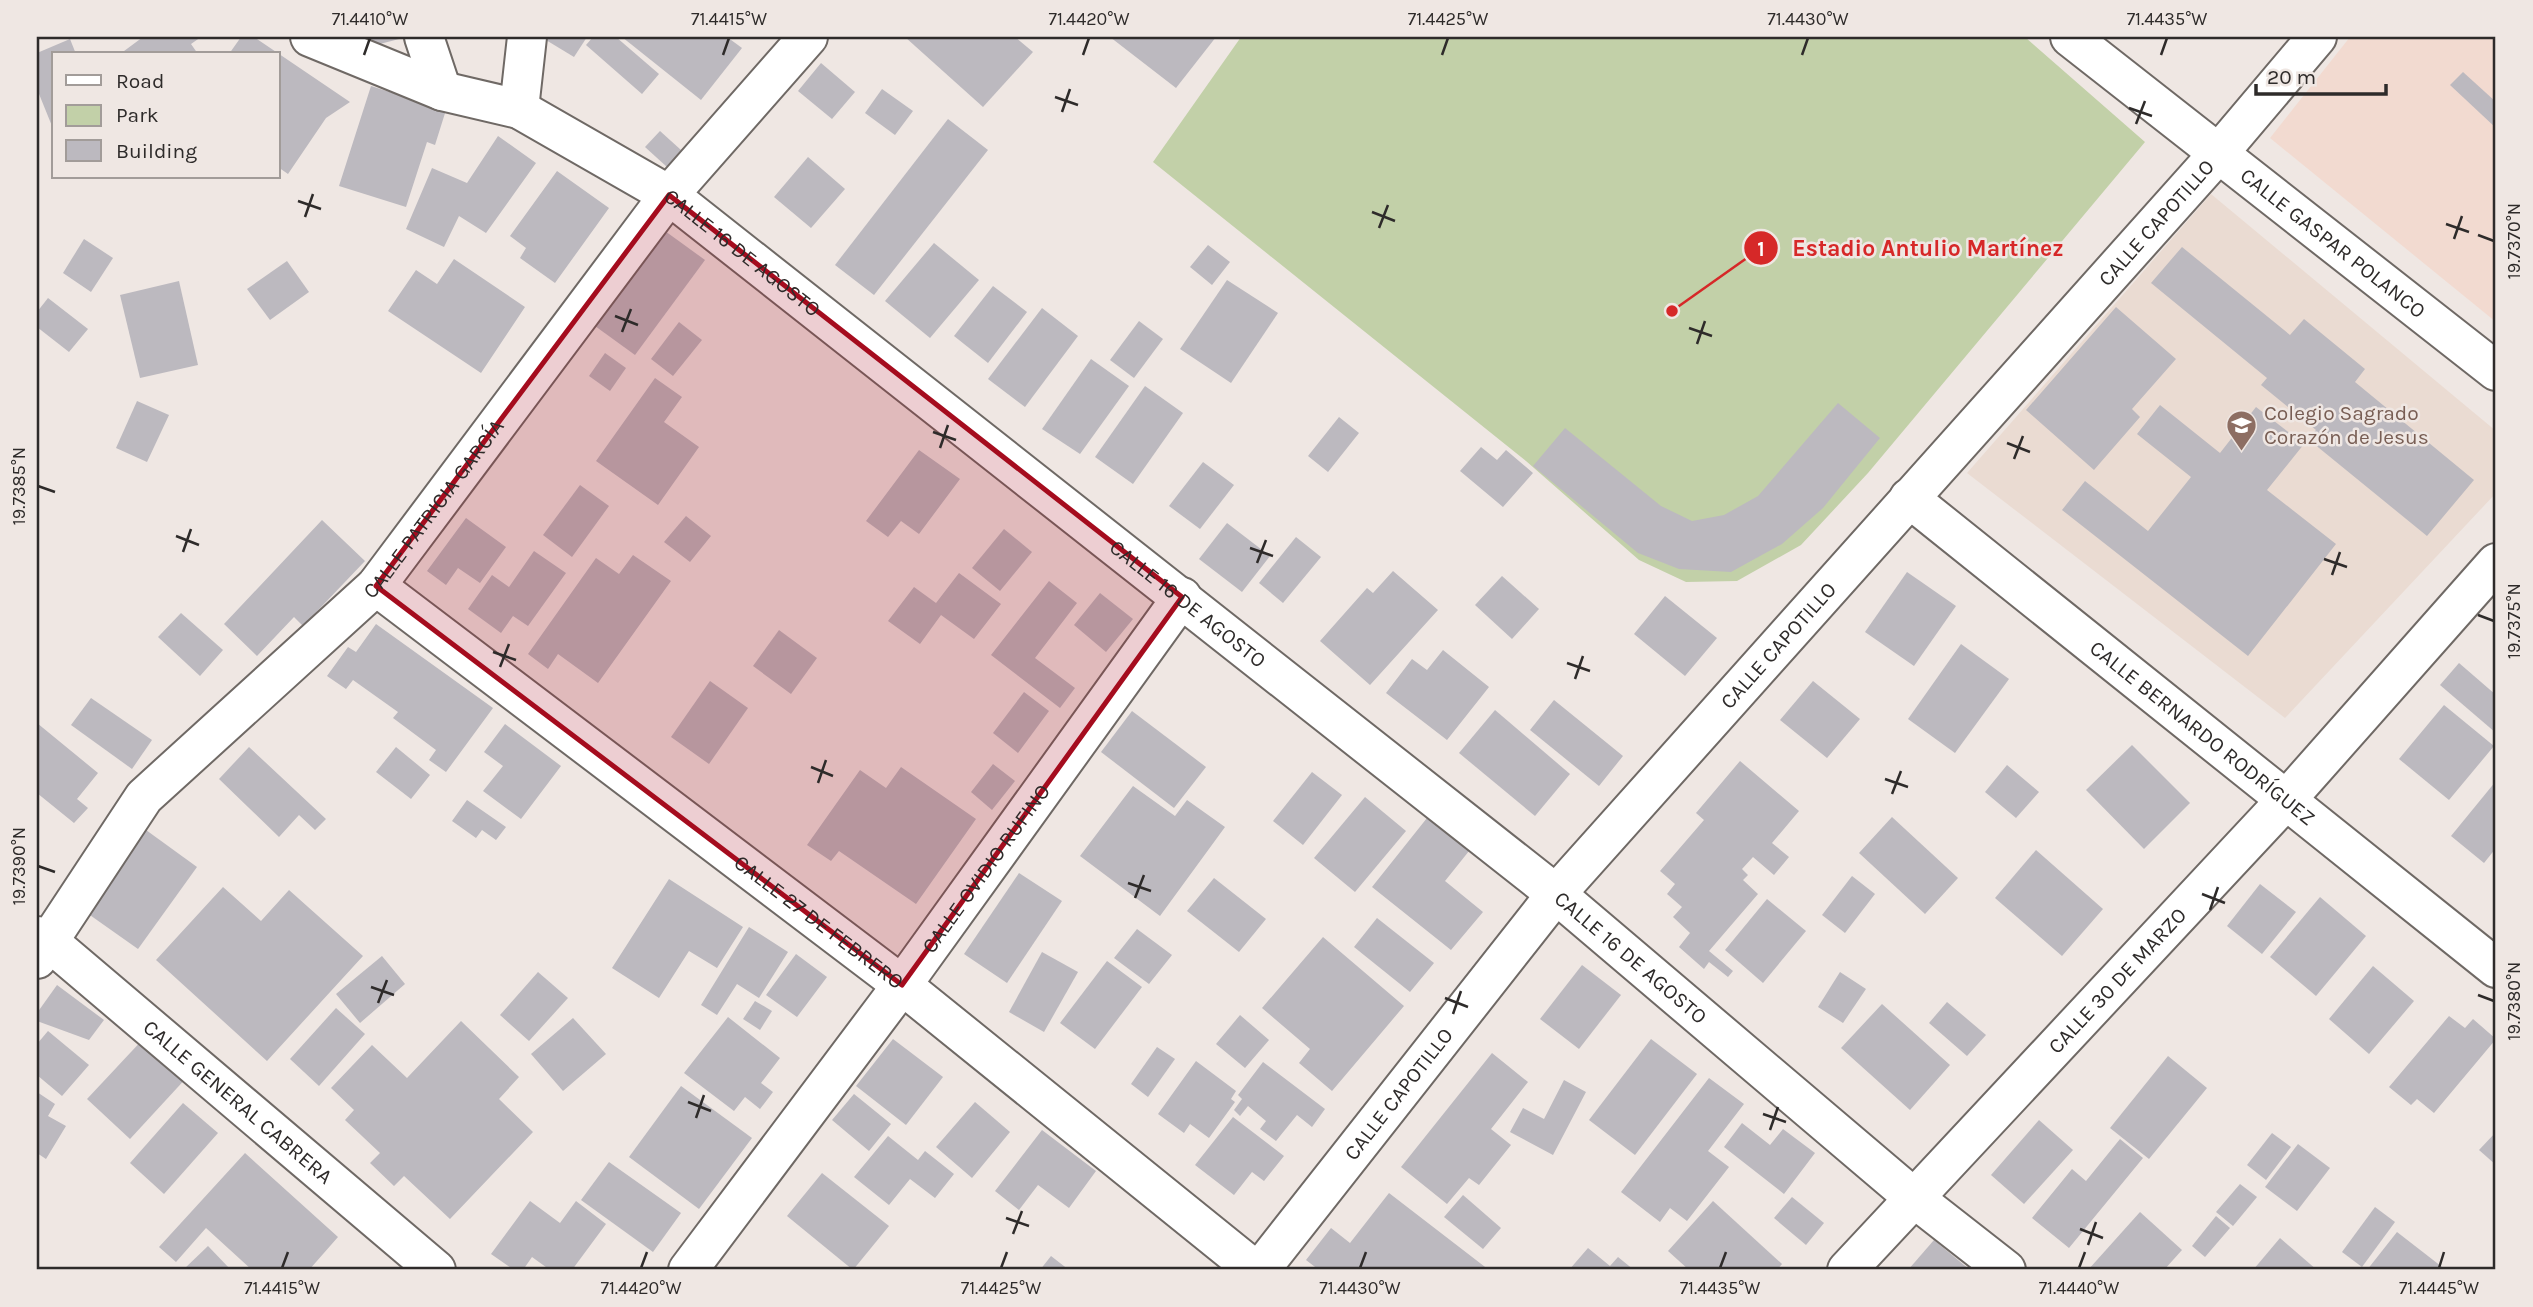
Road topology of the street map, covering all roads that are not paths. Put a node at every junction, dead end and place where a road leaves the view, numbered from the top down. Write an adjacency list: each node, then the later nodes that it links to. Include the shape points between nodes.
1 (310, 37): 7 (street, CALLE 16 DE AGOSTO)
2 (424, 37): 7 (street)
3 (527, 37): 8 (street)
4 (808, 37): 10 (street, CALLE PATRICIA GARCÍA)
5 (2070, 37): 9 (street, CALLE GASPAR POLANCO)
6 (2317, 37): 9 (street, CALLE CAPOTILLO)
7 (442, 91): 8 (street, CALLE 16 DE AGOSTO)
8 (519, 109): 10 (street, CALLE 16 DE AGOSTO)
9 (2218, 153): 11 (street, CALLE GASPAR POLANCO); 12 (street, CALLE CAPOTILLO)
10 (669, 195): 14 (street, CALLE PATRICIA GARCÍA); 15 (street, CALLE 16 DE AGOSTO)
11 (2496, 371)
12 (1909, 498): 16 (street, CALLE BERNARDO RODRÍGUEZ); 17 (street, CALLE CAPOTILLO)
13 (2496, 563): 16 (street, CALLE 30 DE MARZO)
14 (376, 586): 18 (street, CALLE PATRICIA GARCÍA, via 144,797); 20 (street, CALLE 27 DE FEBRERO)
15 (1182, 597): 17 (street, CALLE 16 DE AGOSTO); 20 (street, CALLE OVIDIO RUFINO)
16 (2287, 799): 19 (street, CALLE BERNARDO RODRÍGUEZ); 21 (street, CALLE 30 DE MARZO)
17 (1556, 894): 21 (street, CALLE 16 DE AGOSTO); 24 (street, CALLE CAPOTILLO)
18 (40, 945): 22 (street, CALLE GENERAL CABRERA)
19 (2496, 968)
20 (902, 985): 23 (street, CALLE OVIDIO RUFINO); 24 (street, CALLE 27 DE FEBRERO)
21 (1914, 1198): 25 (street, CALLE 30 DE MARZO); 26 (street, CALLE 16 DE AGOSTO)
22 (436, 1270)
23 (688, 1270)
24 (1257, 1270)
25 (1847, 1270)
26 (2006, 1270)

